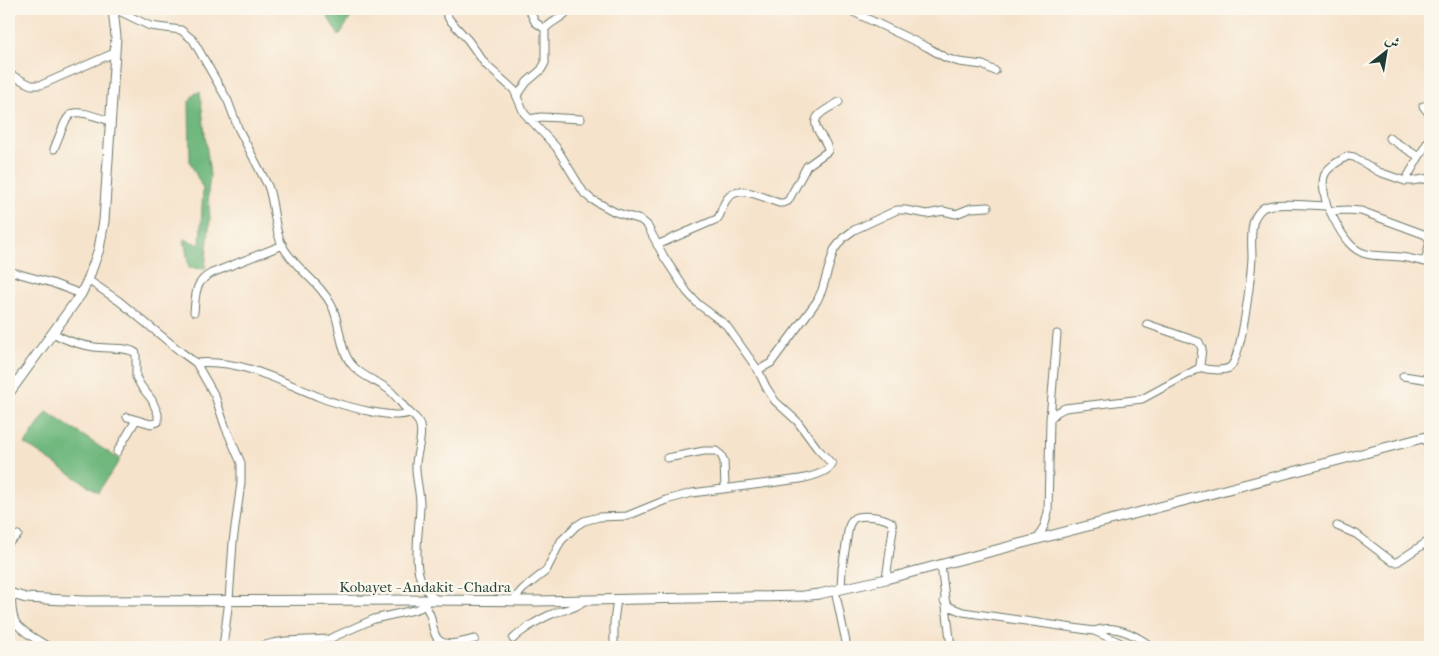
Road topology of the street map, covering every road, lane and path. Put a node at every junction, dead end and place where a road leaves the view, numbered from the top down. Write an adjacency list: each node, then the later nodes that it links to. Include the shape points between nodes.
1 (114, 9): 7 (main road); 26 (street, via 150,26 181,30 193,40 228,101 268,186)
2 (444, 9): 10 (street, via 486,65)
3 (529, 9): 6 (street, via 535,22)
4 (569, 9): 6 (street)
5 (847, 9): 8 (street, via 946,58 983,65)
6 (546, 29): 10 (street, via 545,63)
7 (114, 53): 9 (street, via 41,85); 16 (main road)
8 (994, 71)
9 (9, 74)
10 (517, 96): 14 (street)
11 (839, 102): 25 (street, via 814,122 828,151 806,166 788,201 779,203 735,192 725,202 717,220)
12 (1423, 106): 13 (street)
13 (1430, 114)
14 (529, 119): 15 (street); 25 (street, via 556,148 584,193 615,212 644,222)
15 (581, 119)
16 (110, 122): 19 (street, via 74,112 65,120); 29 (main road, via 104,221 99,249)
17 (1389, 138): 20 (street)
18 (1430, 138): 20 (street)
19 (54, 149)
20 (1419, 157): 22 (street)
21 (1430, 178): 22 (street)
22 (1405, 180): 24 (street, via 1378,172 1348,156 1332,165 1325,174 1322,189)
23 (988, 207): 37 (street, via 971,208 956,214 897,210 848,234 834,250 817,301 770,363)
24 (1328, 208): 27 (street, via 1345,238 1362,252); 27 (street, via 1360,212 1426,235 1430,241); 36 (street, via 1268,205 1259,212 1252,229 1247,299 1234,362 1225,369)
25 (657, 244): 37 (street, via 692,298 723,322)
26 (282, 246): 31 (street, via 202,278 197,286); 41 (street, via 325,294 334,311 350,362 392,392)
27 (1428, 263)
28 (9, 271): 30 (street)
29 (88, 280): 30 (main road); 35 (street)
30 (81, 294): 33 (main road)
31 (194, 312)
32 (1147, 324): 36 (street, via 1199,342 1202,348)
33 (53, 333): 40 (main road); 44 (street, via 93,347 136,353 136,377 150,397 159,419 154,424)
34 (1057, 334): 43 (street)
35 (196, 363): 41 (street, via 218,362 248,368 348,407 391,415); 60 (street, via 215,396 241,463)
36 (1201, 367): 43 (street, via 1142,399 1065,408)
37 (758, 370): 49 (street, via 775,401 797,421 832,466 800,479)
38 (1403, 376): 39 (street)
39 (1430, 380)
40 (9, 393)
41 (410, 414): 62 (street, via 421,426 416,461 420,501 416,557)
42 (126, 418): 44 (street)
43 (1050, 419): 52 (street, via 1048,512)
44 (136, 420): 47 (street)
45 (1426, 437): 46 (street); 52 (main road, Kobayet - Andakit - Chadra)
46 (1430, 445)
47 (117, 452)
48 (667, 458): 49 (street, via 704,450 716,451 724,461)
49 (725, 488): 63 (street, via 692,493 627,516 599,517 576,526 562,541 546,571)
50 (1337, 526): 53 (street, via 1356,534 1393,562)
51 (18, 535): 54 (street)
52 (1038, 539): 55 (main road, Kobayet - Andakit - Chadra)
53 (1430, 540)
54 (9, 542)
55 (941, 565): 56 (main road, Kobayet - Andakit - Chadra); 64 (street)
56 (886, 579): 57 (main road, Kobayet - Andakit - Chadra); 57 (street, via 892,523 884,519 857,517 849,526)
57 (838, 590): 59 (main road, Kobayet - Andakit - Chadra, via 803,596); 72 (street)
58 (10, 594): 60 (main road, Kobayet - Andakit - Chadra, via 63,601); 68 (street, via 16,622)
59 (618, 599): 61 (main road, Kobayet - Andakit - Chadra); 71 (street)
60 (229, 600): 62 (main road, Kobayet - Andakit - Chadra); 69 (street)
61 (584, 600): 63 (main road, Kobayet - Andakit - Chadra); 67 (street, via 578,606 524,629)
62 (430, 601): 63 (main road, Kobayet - Andakit - Chadra); 66 (street, via 434,633 439,640 451,644); 70 (street, via 414,610 374,619 329,638)
63 (512, 601)
64 (944, 601): 65 (street, via 963,612); 73 (street)
65 (1094, 631): 74 (street); 75 (street, via 1119,630)
66 (475, 639)
67 (513, 639)
68 (48, 647)
69 (223, 647)
70 (256, 647)
71 (614, 647)
72 (847, 647)
73 (950, 647)
74 (1126, 647)
75 (1152, 647)

